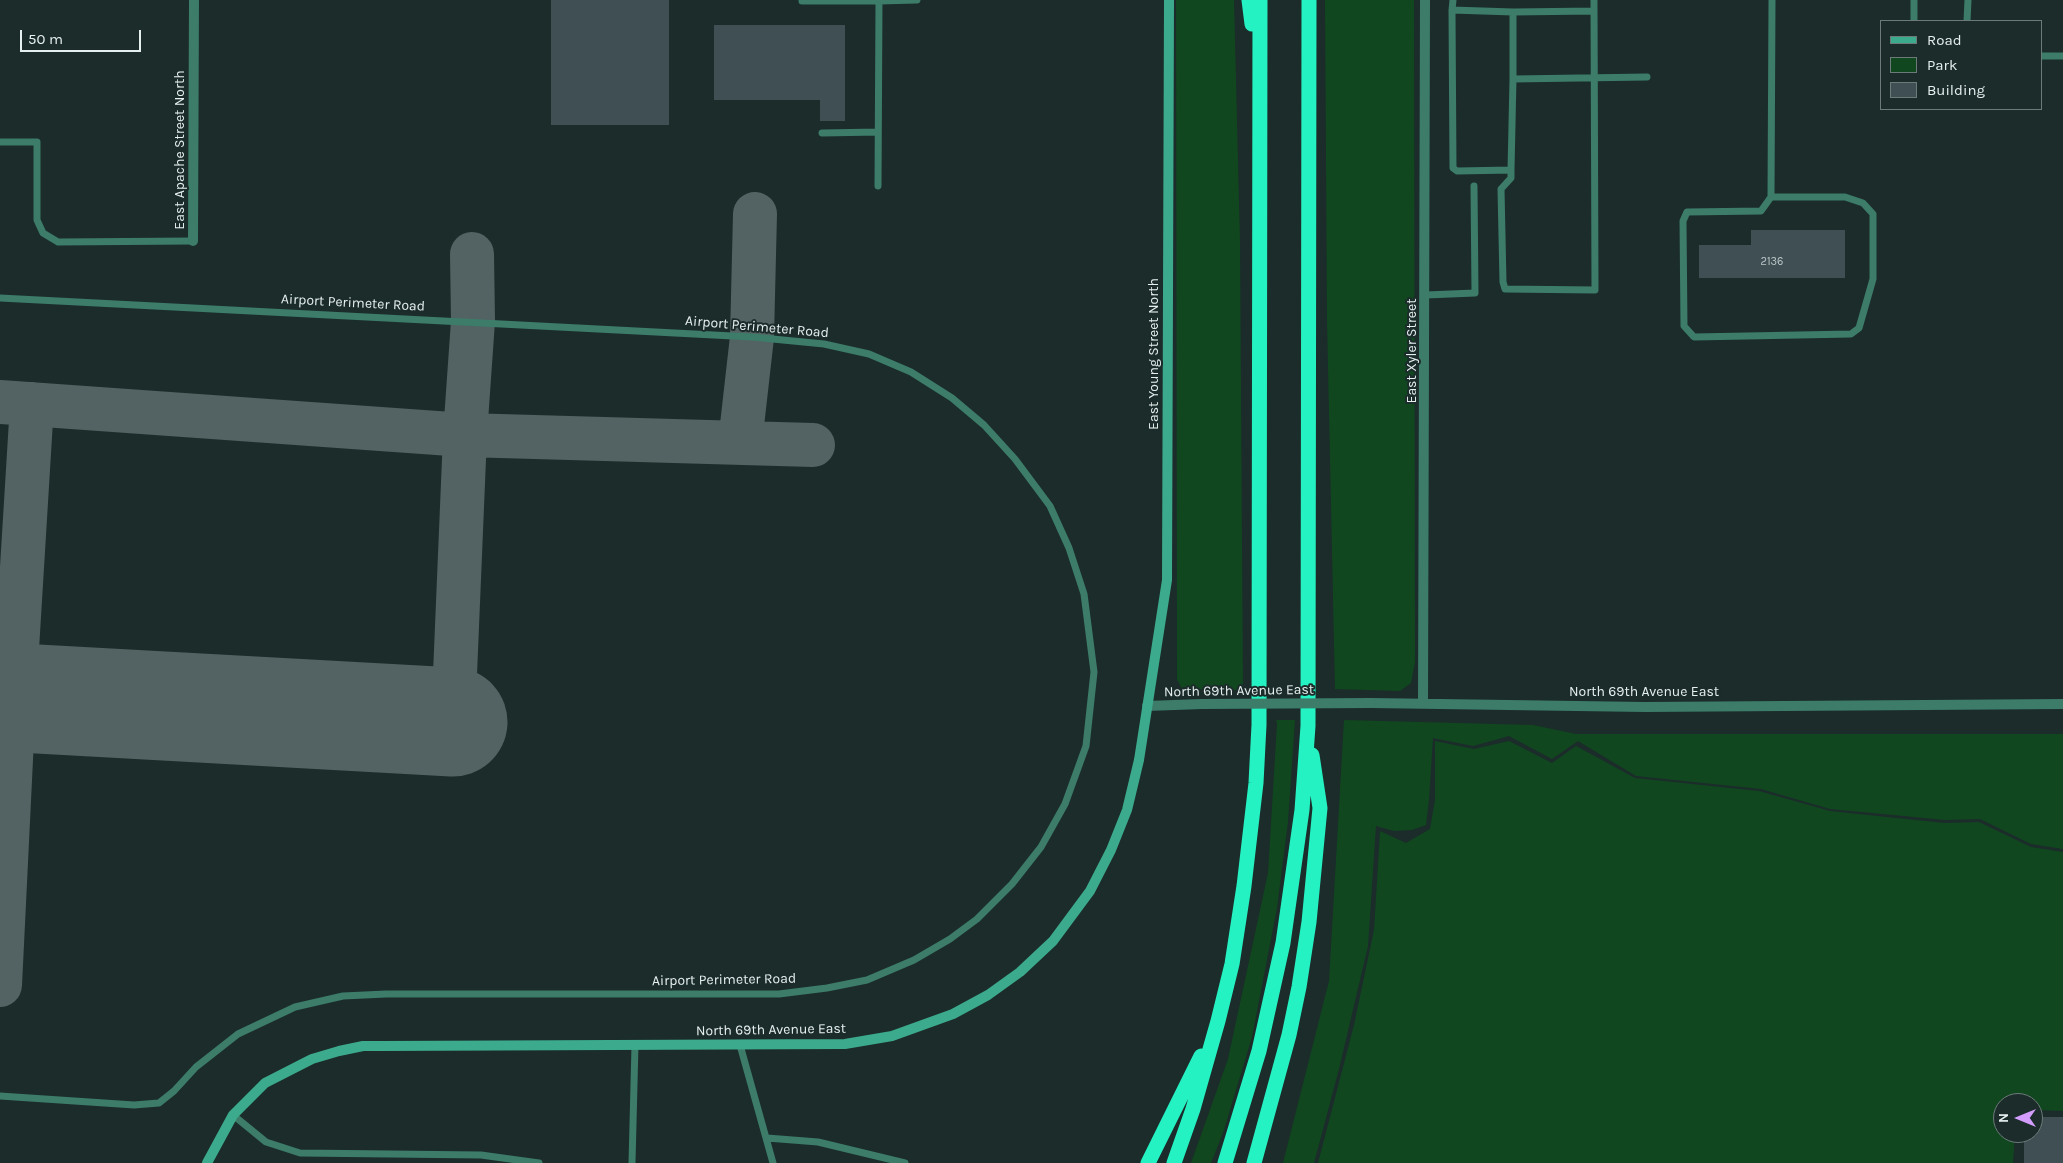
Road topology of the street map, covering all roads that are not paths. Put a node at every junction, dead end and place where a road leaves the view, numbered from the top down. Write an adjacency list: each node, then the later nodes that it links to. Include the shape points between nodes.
1 (194, 0): 33 (street, East Apache Street North)
2 (917, 0): 14 (lane)
3 (1169, 0): 38 (street, East Young Street North, via 1167,580)
4 (1249, 0): 25 (highway)
5 (1260, 0): 25 (highway)
6 (1309, 0): 39 (highway)
7 (1425, 0): 34 (street, East Xyler Street)
8 (1453, 0): 15 (lane)
9 (1594, 0): 16 (lane)
10 (1772, 0): 32 (lane)
11 (1914, 0): 18 (lane)
12 (1968, 0): 19 (lane)
13 (802, 1): 14 (lane)
14 (879, 1): 26 (lane)
15 (1452, 10): 17 (lane); 29 (lane, via 1453,168 1457,172)
16 (1594, 11): 17 (lane); 23 (lane)
17 (1513, 12): 24 (lane)
18 (1914, 20)
19 (1968, 20)
20 (2043, 56): 21 (lane)
21 (2063, 56)
22 (1646, 77): 23 (lane)
23 (1594, 78): 24 (lane); 29 (lane, via 1595,290 1505,289 1502,189 1511,178)
24 (1513, 79): 29 (lane)
25 (1260, 121): 40 (highway, via 1259,725 1244,886 1232,964)
26 (878, 132): 27 (lane); 30 (lane)
27 (822, 133)
28 (0, 142): 33 (lane, via 37,142 37,220 43,233 58,242)
29 (1511, 170)
30 (878, 186)
31 (1474, 186): 34 (lane, via 1476,293)
32 (1771, 197): 32 (lane, via 1760,211 1687,212 1683,221 1684,326 1694,337 1851,334 1859,328 1873,279 1873,214 1863,203 1845,197)
33 (194, 240)
34 (1426, 295): 36 (street, East Xyler Street)
35 (0, 298): 43 (lane, Airport Perimeter Road, via 752,337 824,344 870,354 911,372 971,414 1015,459 1050,506 1069,548 1084,594 1094,672 1086,746 1065,804 1040,847 1012,884 977,918 914,960 867,980 778,994 342,996 295,1007 238,1034 196,1067 159,1103 134,1105)
36 (1424, 703): 37 (street, North 69th Avenue East, via 1645,707); 38 (street, North 69th Avenue East, bridge)
37 (2063, 704)
38 (1147, 706): 42 (street, North 69th Avenue East, via 1127,810 1111,850 1090,891 1072,916 1053,941 1020,972 953,1014 892,1036 845,1044)
39 (1308, 726): 55 (highway, via 1302,810 1283,943 1259,1051); 56 (highway, via 1320,808 1313,884 1297,997)
40 (1218, 1021): 53 (highway); 54 (highway)
41 (634, 1045): 42 (street, North 69th Avenue East); 44 (street, North 69th Avenue East, via 355,1048 312,1058 288,1070 265,1083); 50 (lane)
42 (740, 1045): 45 (lane)
43 (0, 1096)
44 (233, 1115): 46 (lane, via 266,1142); 47 (street, North 69th Avenue East)
45 (767, 1138): 51 (lane); 52 (lane, via 818,1142)
46 (300, 1153): 48 (lane); 49 (lane, via 481,1155)
47 (207, 1163)
48 (300, 1163)
49 (538, 1163)
50 (632, 1163)
51 (773, 1163)
52 (905, 1163)
53 (1148, 1163)
54 (1174, 1163)
55 (1225, 1163)
56 (1254, 1163)

